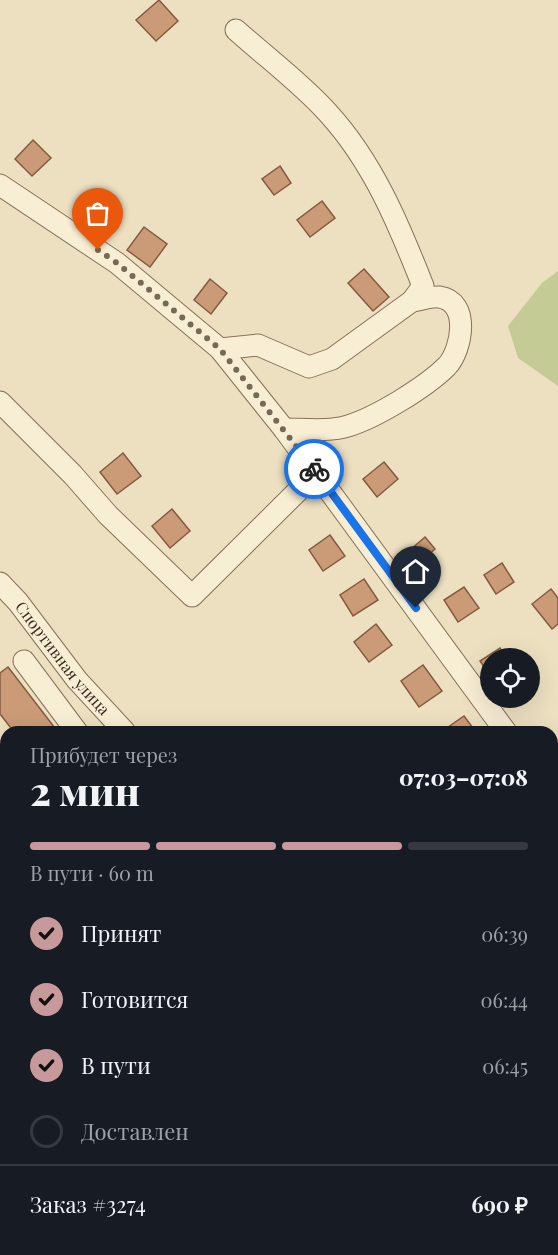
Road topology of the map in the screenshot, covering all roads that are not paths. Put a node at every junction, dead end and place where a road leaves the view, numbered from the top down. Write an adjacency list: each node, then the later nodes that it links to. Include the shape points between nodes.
1 (236, 30): 3 (street, via 328,113 377,182 399,223 423,286)
2 (0, 185): 4 (street, via 117,263)
3 (411, 301): 4 (street, via 332,359 309,367 258,345); 6 (street, via 440,297 459,315 458,350 447,366 384,408 347,426)
4 (220, 349): 6 (street)
5 (0, 402): 7 (street, via 192,596)
6 (284, 429): 7 (street)
7 (316, 473): 12 (street)
8 (0, 583): 11 (street, Спортивная улица, via 76,680)
9 (24, 661): 10 (street)
10 (73, 726)
11 (119, 726)
12 (502, 726)

